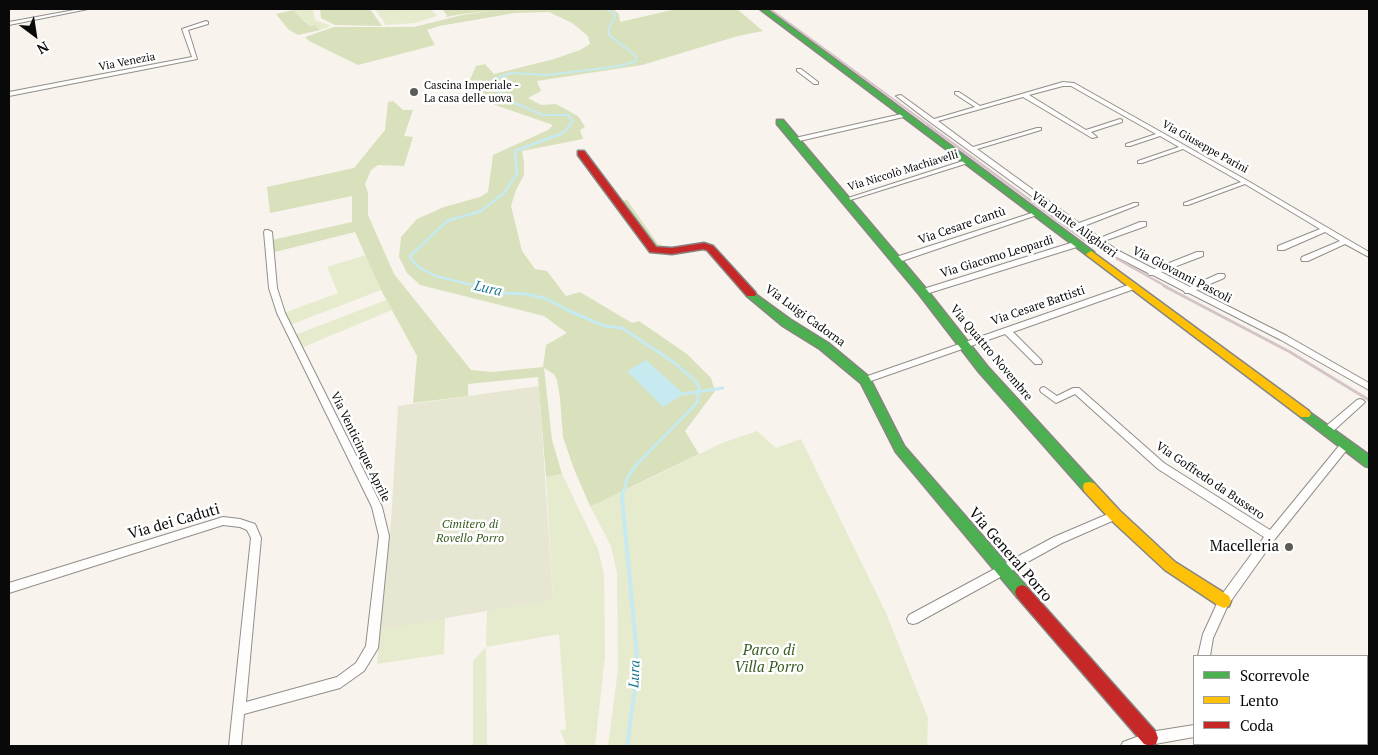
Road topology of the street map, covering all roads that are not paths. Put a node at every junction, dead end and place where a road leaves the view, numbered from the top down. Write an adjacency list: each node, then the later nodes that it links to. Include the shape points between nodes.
1 (86, 9): 4 (street)
2 (764, 9): 12 (street, Via Dante Alighieri)
3 (206, 23): 8 (street, Via Venezia, via 185,29 194,55)
4 (9, 24)
5 (799, 70): 6 (street)
6 (816, 83)
7 (957, 93): 11 (street)
8 (9, 94)
9 (1024, 95): 11 (street, Via Giuseppe Parini); 17 (street); 18 (street, Via Giuseppe Parini, via 1072,84)
10 (899, 96): 13 (street, Via Giovanni Pascoli)
11 (980, 108): 13 (street, Via Giuseppe Parini)
12 (906, 115): 20 (street); 25 (street, Via Dante Alighieri)
13 (932, 121): 23 (street, Via Giovanni Pascoli)
14 (1120, 121): 17 (street)
15 (780, 122): 20 (street, Via Quattro Novembre)
16 (1039, 129): 23 (street)
17 (1086, 132): 19 (street)
18 (1161, 134): 21 (street); 22 (street, Via Giuseppe Parini)
19 (1094, 137)
20 (795, 140): 28 (street, Via Quattro Novembre)
21 (1128, 145)
22 (1184, 147): 26 (street); 27 (street, Via Giuseppe Parini)
23 (972, 149): 33 (street, Via Giovanni Pascoli)
24 (581, 153): 52 (street, Via Luigi Cadorna, via 653,250 710,248 760,302 824,346)
25 (966, 162): 28 (street, Via Niccolò Machiavelli); 31 (street, Via Dante Alighieri)
26 (1140, 162)
27 (1246, 182): 30 (street); 34 (street, Via Giuseppe Parini)
28 (845, 200): 43 (street, Via Quattro Novembre)
29 (1136, 204): 33 (street)
30 (1186, 204)
31 (1035, 214): 38 (street, Via Dante Alighieri); 43 (street, Via Cesare Cantù)
32 (1143, 224): 36 (street)
33 (1078, 226): 36 (street, Via Giovanni Pascoli)
34 (1325, 229): 37 (street, Via Giuseppe Parini); 39 (street)
35 (268, 232): 66 (street, Via Venticinque Aprile, via 272,288 281,313 376,507 384,536 372,648 360,667 340,682)
36 (1098, 240): 44 (street, Via Giovanni Pascoli, via 1116,254)
37 (1346, 241): 41 (street, Via Giuseppe Parini); 42 (street)
38 (1077, 244): 46 (street, Via Dante Alighieri); 48 (street, Via Giacomo Leopardi)
39 (1281, 248)
40 (1200, 254): 44 (street)
41 (1369, 255)
42 (1305, 259)
43 (896, 260): 48 (street, Via Quattro Novembre)
44 (1152, 273): 47 (street, Via Giovanni Pascoli)
45 (1222, 276): 47 (street)
46 (1134, 286): 49 (street, Via Cesare Battisti); 56 (street, Via Dante Alighieri)
47 (1188, 291): 53 (street, Via Giovanni Pascoli, via 1284,338)
48 (923, 292): 50 (street, Via Quattro Novembre)
49 (1006, 330): 50 (street, Via Cesare Battisti); 51 (street)
50 (965, 344): 52 (street, Via Cesare Battisti); 59 (street, Via Quattro Novembre, via 983,369)
51 (1038, 362)
52 (865, 380): 61 (street, Via General Porro, via 900,449)
53 (1369, 387)
54 (1044, 390): 60 (street, Via Goffredo da Bussero, via 1056,400 1076,390 1161,466)
55 (1360, 402): 56 (street)
56 (1328, 430): 57 (street, Via Dante Alighieri)
57 (1346, 444): 58 (street, Via Dante Alighieri); 60 (street)
58 (1369, 462)
59 (1115, 515): 61 (street, via 1058,540); 63 (street, Via Quattro Novembre, via 1170,566)
60 (1271, 536): 63 (street)
61 (1002, 571): 64 (street); 68 (street, Via General Porro)
62 (9, 588): 66 (street, Via dei Caduti, via 223,521 240,522 251,527 256,538)
63 (1224, 601): 65 (street, via 1207,638)
64 (913, 619)
65 (1204, 655)
66 (238, 710): 69 (street, Via dei Caduti)
67 (1193, 731): 68 (street)
68 (1150, 738): 70 (street)
69 (235, 746)
70 (1126, 746)

